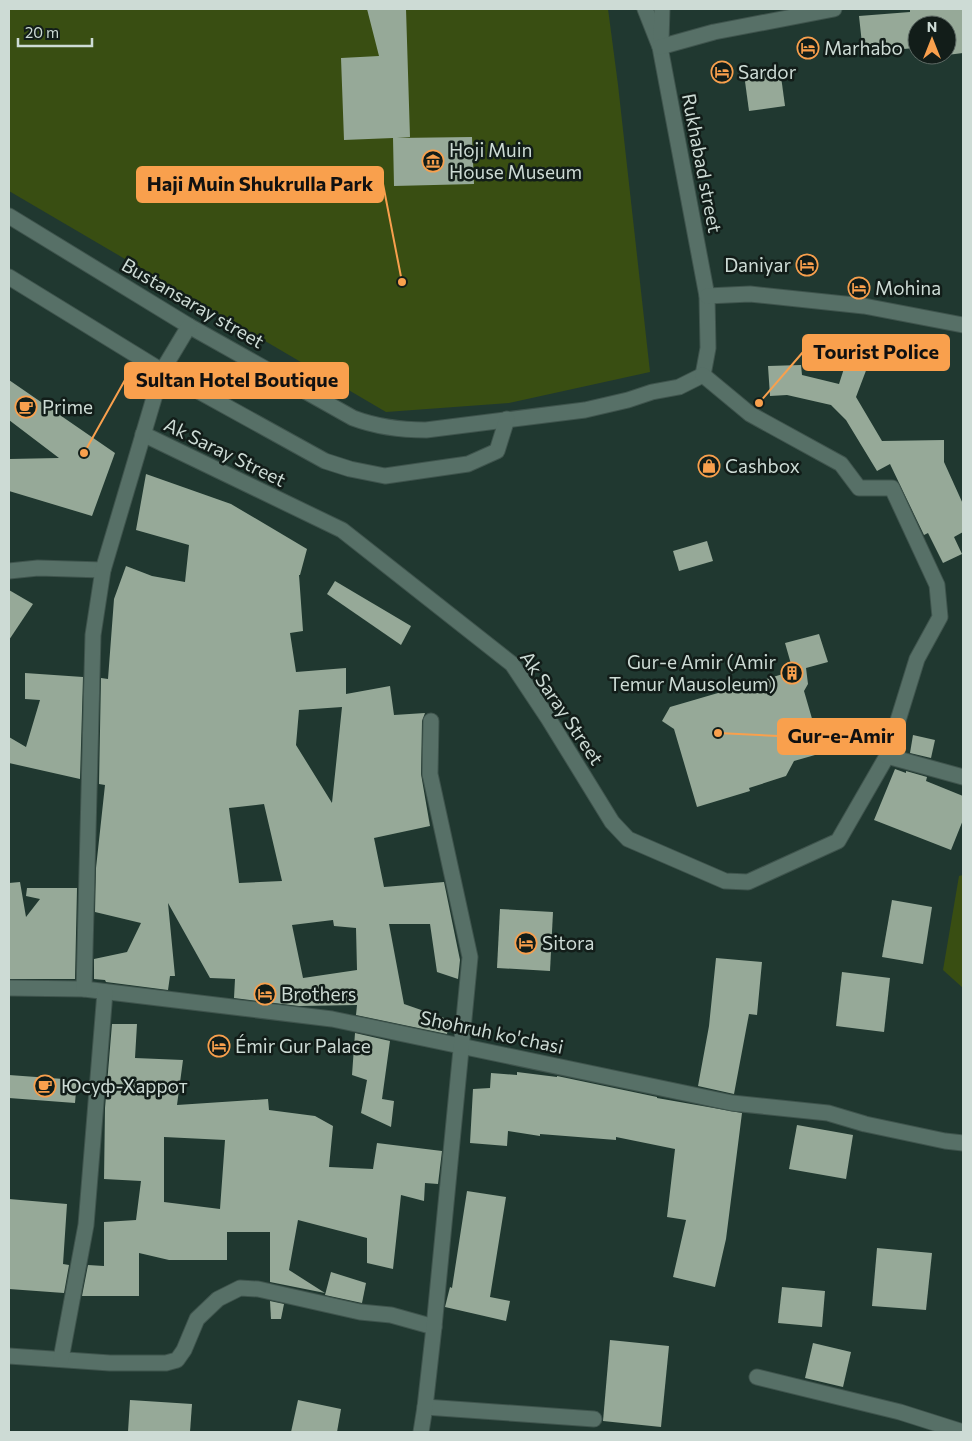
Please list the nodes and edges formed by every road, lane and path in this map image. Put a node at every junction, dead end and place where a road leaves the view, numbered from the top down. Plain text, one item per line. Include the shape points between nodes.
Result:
1 (645, 9) edge
2 (662, 9) edge
3 (834, 9) edge
4 (660, 47) junction
5 (9, 216) edge
6 (9, 277) edge
7 (707, 296) junction
8 (963, 325) edge
9 (189, 326) junction
10 (162, 371) junction
11 (703, 375) junction
12 (507, 420) junction
13 (143, 434) junction
14 (103, 570) junction
15 (9, 571) edge
16 (431, 721) dead end
17 (887, 756) junction
18 (963, 777) edge
19 (9, 988) edge
20 (84, 989) junction
21 (105, 992) junction
22 (461, 1046) junction
23 (963, 1143) edge
24 (434, 1327) junction
25 (9, 1356) edge
26 (61, 1359) junction
27 (757, 1377) dead end
28 (425, 1407) junction
29 (594, 1419) dead end
30 (420, 1432) edge
31 (963, 1432) edge

1 - 4 street, Rukhabad street
2 - 4 street, Rukhabad street
3 - 4 street via 714,32
4 - 7 street, Rukhabad street
5 - 9 street, Bustansaray street
6 - 10 street
7 - 8 street via 750,294 864,306
7 - 11 street, Rukhabad street via 708,348
9 - 10 street
9 - 12 street, Bustansaray street via 368,424 426,430
10 - 12 street via 325,461 385,476 468,464 497,451
10 - 13 street
11 - 12 street, Bustansaray street via 679,387 585,410
11 - 17 street, Ak Saray Street via 750,414 841,464 858,488 892,488 937,585 940,617 917,659
13 - 14 street
13 - 17 street, Ak Saray Street via 342,530 512,664 612,822 628,838 725,881 748,882 838,841
14 - 15 street via 38,568
14 - 20 street via 93,635
16 - 22 street via 430,774 470,957
17 - 18 street
19 - 20 street, Shohruh ko'chasi
20 - 21 street, Shohruh ko'chasi
21 - 22 street, Shohruh ko'chasi via 332,1019
21 - 26 street via 86,1225
22 - 23 street, Shohruh ko'chasi via 732,1103 828,1113 874,1126
22 - 24 street
24 - 26 street via 391,1315 360,1312 258,1289 240,1288 218,1299 197,1319 177,1360 166,1363 110,1363
24 - 28 street
25 - 26 street
27 - 31 street via 900,1412
28 - 29 street
28 - 30 street

